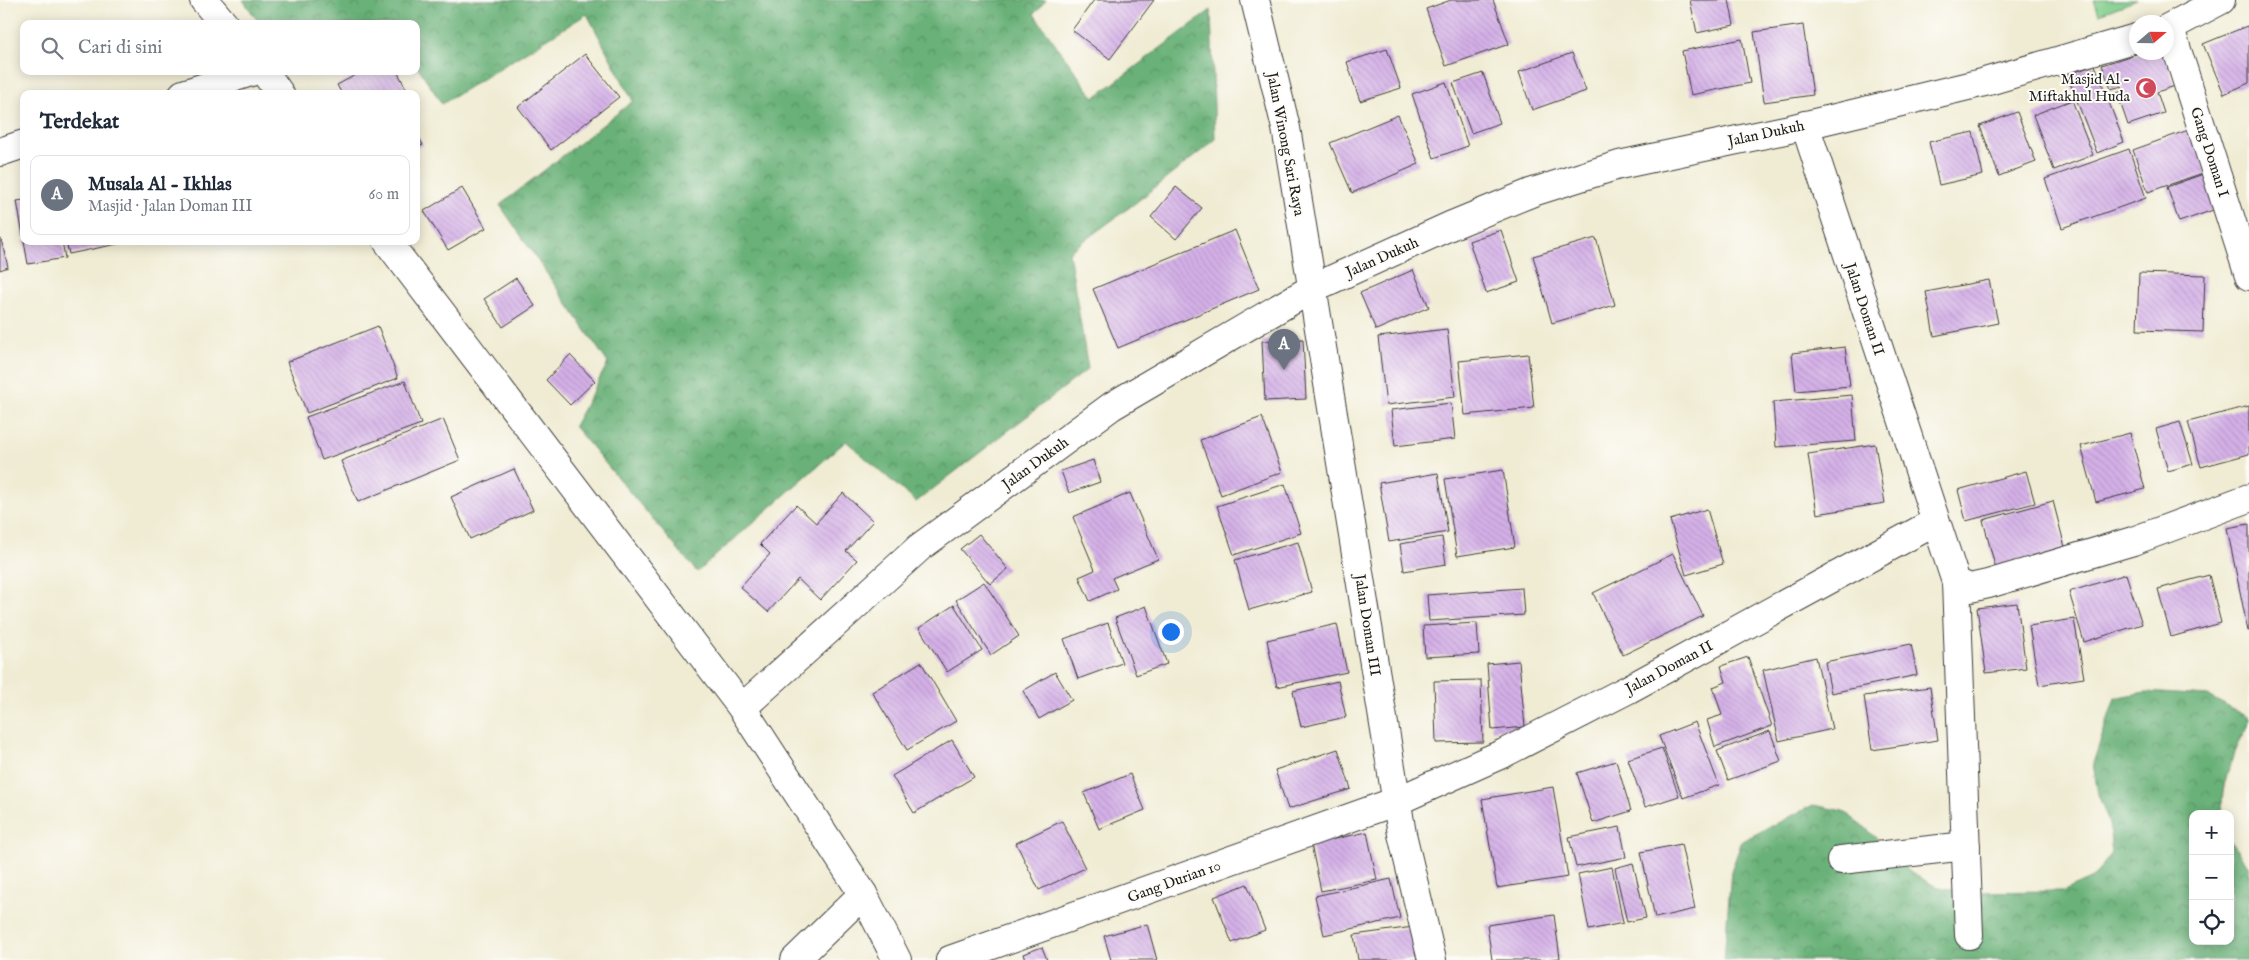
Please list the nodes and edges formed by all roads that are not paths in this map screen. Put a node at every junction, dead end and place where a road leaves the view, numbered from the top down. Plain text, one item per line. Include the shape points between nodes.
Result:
1 (204, 0) edge
2 (1255, 0) edge
3 (2221, 0) edge
4 (221, 20) edge
5 (2174, 25) edge
6 (2129, 40) edge
7 (2174, 46) edge
8 (242, 75) edge
9 (267, 75) edge
10 (195, 90) edge
11 (277, 90) edge
12 (1805, 125) junction
13 (20, 145) edge
14 (0, 152) edge
15 (390, 245) edge
16 (2249, 276) edge
17 (1313, 288) junction
18 (2249, 498) edge
19 (1935, 522) junction
20 (1956, 582) junction
21 (742, 708) junction
22 (1397, 801) junction
23 (1966, 846) junction
24 (1841, 860) dead end
25 (863, 894) junction
26 (1969, 935) dead end
27 (795, 960) edge
28 (897, 960) edge
29 (950, 960) edge
30 (1432, 960) edge

1 - 4 street
2 - 17 street, Jalan Winong Sari Raya via 1286,128
3 - 5 street
6 - 12 street, Jalan Dukuh via 1985,82
7 - 16 street, Gang Doman I
8 - 10 street
9 - 11 street
12 - 17 street, Jalan Dukuh via 1619,164 1533,192
12 - 19 street, Jalan Doman II
13 - 14 street
15 - 21 street
17 - 21 street, Jalan Dukuh via 1104,412 920,547
17 - 22 street, Jalan Doman III
18 - 20 street via 2133,541 1988,584 1970,588
19 - 20 street, Jalan Doman II
19 - 22 street, Jalan Doman II via 1627,690 1504,753
20 - 23 street, Jalan Doman II
21 - 25 street
22 - 29 street, Gang Durian 10
22 - 30 street, Jalan Doman III
23 - 24 street
23 - 26 street, Jalan Doman II
25 - 27 street
25 - 28 street

